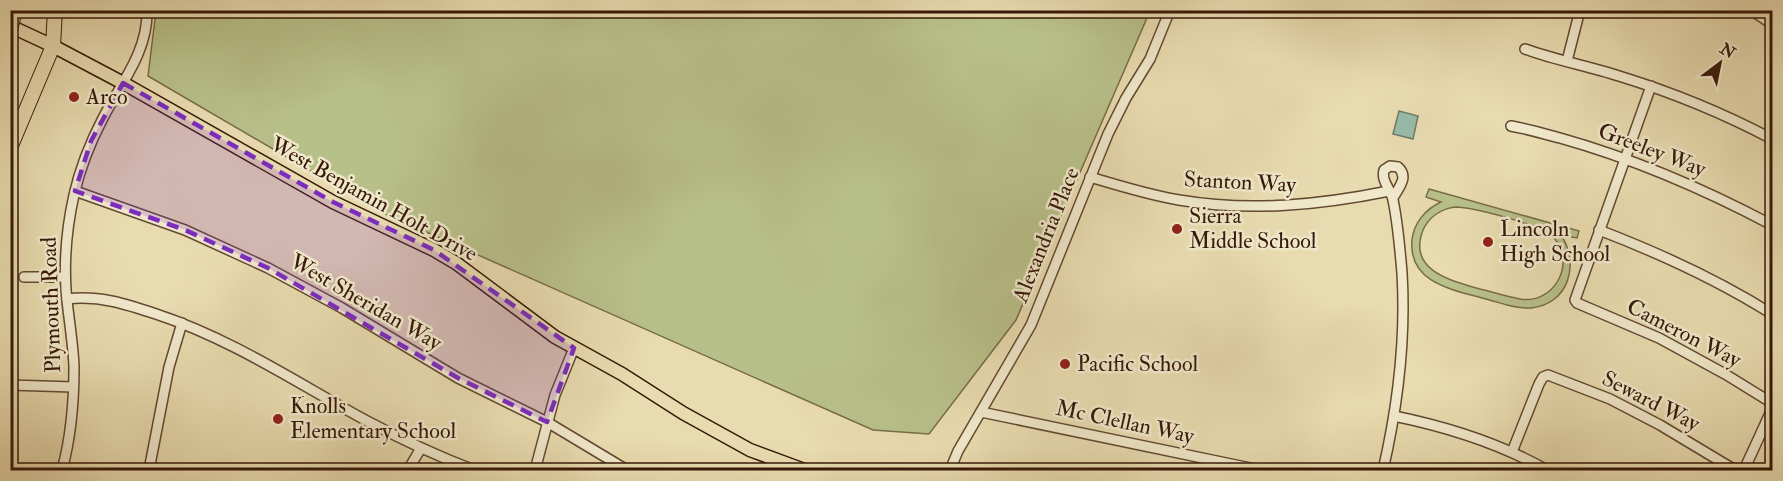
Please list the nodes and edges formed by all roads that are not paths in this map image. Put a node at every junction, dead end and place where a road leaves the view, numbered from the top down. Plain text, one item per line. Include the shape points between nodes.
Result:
1 (15, 10) edge
2 (55, 10) edge
3 (147, 10) edge
4 (1170, 10) edge
5 (1580, 10) edge
6 (1751, 10) edge
7 (1773, 24) edge
8 (10, 28) edge
9 (53, 46) junction
10 (1525, 49) dead end
11 (1567, 61) junction
12 (123, 83) junction
13 (1650, 86) junction
14 (1511, 126) dead end
15 (1773, 139) edge
16 (10, 148) edge
17 (1624, 158) junction
18 (1090, 177) junction
19 (75, 191) junction
20 (1773, 225) edge
21 (1599, 230) junction
22 (24, 277) dead end
23 (66, 277) junction
24 (67, 299) junction
25 (1773, 314) edge
26 (182, 323) junction
27 (574, 348) junction
28 (10, 385) edge
29 (73, 387) junction
30 (1773, 404) edge
31 (1773, 409) edge
32 (981, 412) junction
33 (1394, 416) junction
34 (547, 422) junction
35 (421, 448) junction
36 (1512, 452) junction
37 (62, 471) edge
38 (149, 471) edge
39 (408, 471) edge
40 (474, 471) edge
41 (535, 471) edge
42 (627, 471) edge
43 (804, 471) edge
44 (950, 471) edge
45 (1260, 471) edge
46 (1383, 471) edge
47 (1547, 471) edge
48 (1735, 471) edge
49 (1744, 471) edge

1 - 8 highway, bridge
2 - 9 highway
3 - 12 street, Plymouth Road via 143,43
4 - 18 street, Alexandria Place via 1150,59 1115,118
5 - 11 street
6 - 7 street
8 - 9 main road, West Benjamin Holt Drive
9 - 12 main road, West Benjamin Holt Drive
9 - 16 highway
10 - 11 street
11 - 13 street
12 - 19 street, Plymouth Road via 92,141
12 - 27 main road, West Benjamin Holt Drive via 333,202 434,250
13 - 15 street
13 - 17 street
14 - 17 street, Greeley Way
17 - 20 street, Greeley Way
17 - 21 street
18 - 32 street, Alexandria Place via 1030,325
18 - 33 street, Stanton Way via 1166,198 1226,205 1304,205 1391,194 1398,230 1404,320
19 - 23 street, Plymouth Road via 66,244
19 - 34 street, West Sheridan Way via 185,230 268,268 426,360
21 - 25 street via 1666,257
21 - 30 street, Cameron Way via 1576,302 1686,352
22 - 23 street
23 - 24 street, Plymouth Road
24 - 26 street via 108,299
24 - 29 street, Plymouth Road
26 - 35 street via 253,356
26 - 38 street via 169,367
27 - 34 street
27 - 43 main road, West Benjamin Holt Drive via 714,431
28 - 29 street
29 - 37 street, Plymouth Road
31 - 49 street
32 - 44 street, Alexandria Place
32 - 45 street, Mc Clellan Way
33 - 36 street via 1464,433
33 - 46 street
34 - 41 street
34 - 42 street, West Sheridan Way
35 - 39 street
35 - 40 street
36 - 47 street
36 - 48 street, Seward Way via 1539,384 1545,376 1552,376 1610,399

